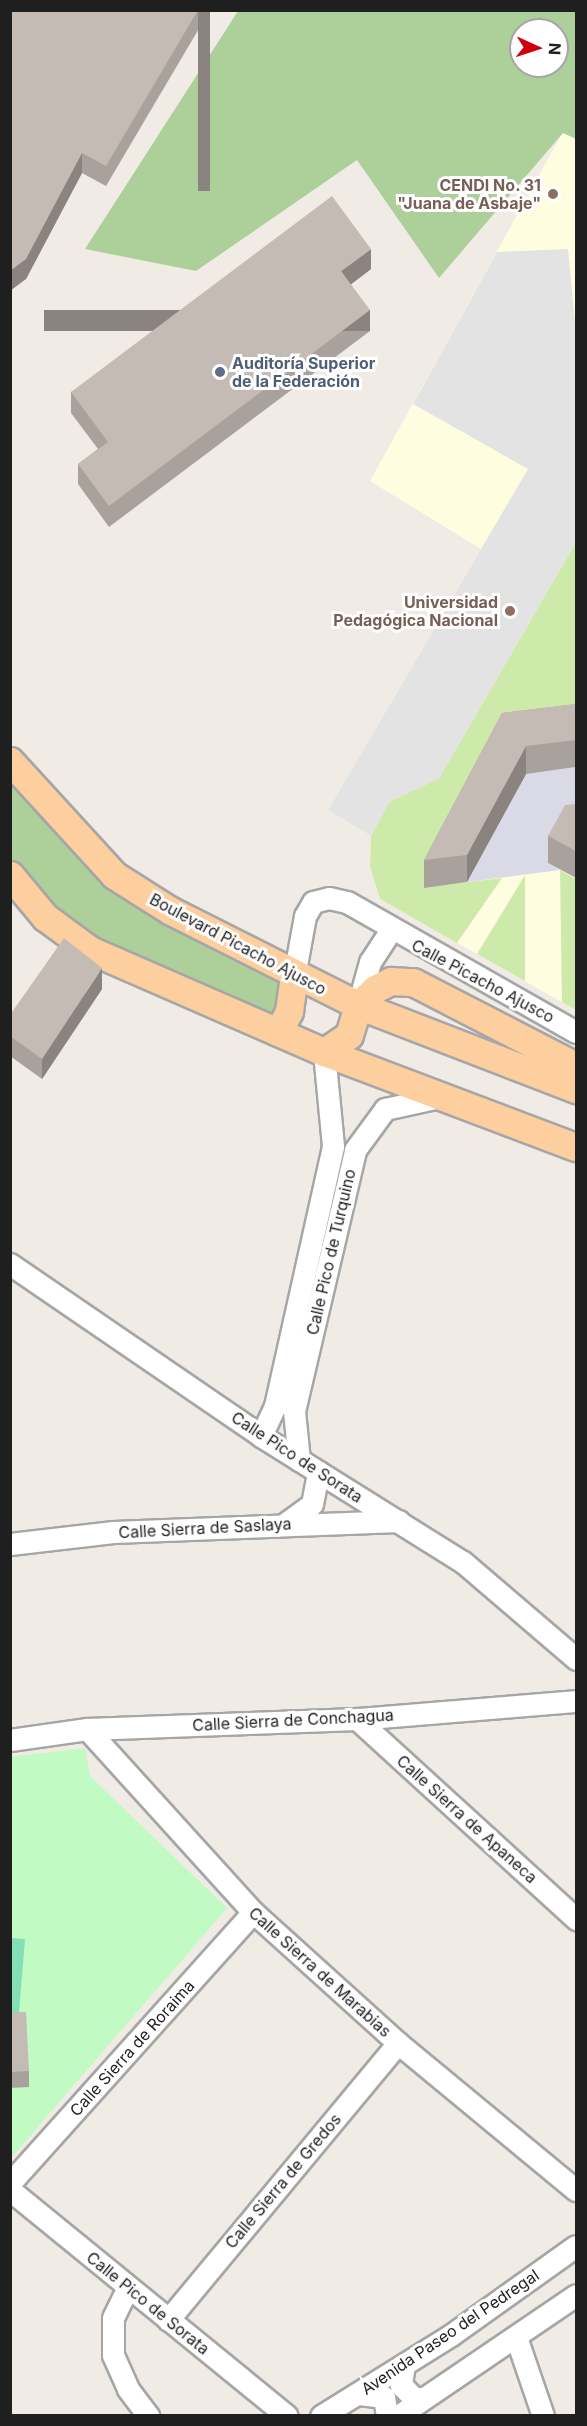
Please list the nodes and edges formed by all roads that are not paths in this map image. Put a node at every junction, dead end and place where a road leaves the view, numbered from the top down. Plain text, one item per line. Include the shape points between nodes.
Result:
1 (10, 761) edge
2 (10, 875) edge
3 (390, 931) junction
4 (294, 976) junction
5 (358, 1005) junction
6 (278, 1032) junction
7 (576, 1032) edge
8 (324, 1052) junction
9 (576, 1066) edge
10 (576, 1089) edge
11 (440, 1097) junction
12 (576, 1147) edge
13 (10, 1264) edge
14 (261, 1436) junction
15 (299, 1460) junction
16 (318, 1472) junction
17 (399, 1521) junction
18 (286, 1523) junction
19 (10, 1544) edge
20 (576, 1659) edge
21 (576, 1701) edge
22 (357, 1719) junction
23 (87, 1729) junction
24 (10, 1740) edge
25 (254, 1912) junction
26 (576, 1919) edge
27 (398, 2043) junction
28 (10, 2183) edge
29 (10, 2190) edge
30 (576, 2190) edge
31 (576, 2246) edge
32 (128, 2287) junction
33 (576, 2295) edge
34 (168, 2320) junction
35 (516, 2337) junction
36 (404, 2365) junction
37 (359, 2394) junction
38 (424, 2398) junction
39 (148, 2415) edge
40 (287, 2415) edge
41 (321, 2415) edge
42 (387, 2415) edge
43 (398, 2415) edge
44 (543, 2415) edge

1 - 4 main road, Boulevard Picacho Ajusco via 114,875
2 - 6 main road via 45,917 90,950
3 - 4 street, Calle Picacho Ajusco via 347,902 313,902 304,916
3 - 5 street via 370,962
3 - 7 street, Calle Picacho Ajusco
4 - 5 main road, Boulevard Picacho Ajusco
4 - 6 main road via 290,1011
5 - 8 main road via 349,1035
5 - 9 main road via 391,981 413,981
5 - 10 main road, Boulevard Picacho Ajusco
6 - 8 main road
8 - 11 main road
8 - 14 street, Calle Pico de Turquino via 332,1099 332,1156 275,1406
11 - 12 main road
11 - 15 street, Calle Pico de Turquino via 385,1109 355,1150 294,1411
13 - 14 street, Calle Pico de Sorata
14 - 15 street, Calle Pico de Sorata
15 - 16 street, Calle Pico de Sorata
16 - 17 street, Calle Pico de Sorata
16 - 18 street via 312,1504
17 - 18 street, Calle Sierra de Saslaya
17 - 20 street, Calle Pico de Sorata via 463,1562
18 - 19 street, Calle Sierra de Saslaya
21 - 22 street, Calle Sierra de Conchagua
22 - 23 street, Calle Sierra de Conchagua
22 - 26 street, Calle Sierra de Apaneca
23 - 24 street, Calle Sierra de Conchagua
23 - 25 street, Calle Sierra de Marabias
25 - 27 street, Calle Sierra de Marabias
25 - 28 street, Calle Sierra de Roraima
27 - 30 street, Calle Sierra de Marabias
27 - 34 street, Calle Sierra de Gredos
29 - 32 street, Calle Pico de Sorata
31 - 36 street, Avenida Paseo del Pedregal
32 - 34 street, Calle Pico de Sorata
32 - 39 street via 113,2318 113,2355 128,2389
33 - 35 street
34 - 40 street, Calle Pico de Sorata
35 - 38 street
35 - 44 street
36 - 37 street, Avenida Paseo del Pedregal
36 - 38 street via 401,2385 414,2398
37 - 41 street, Avenida Paseo del Pedregal
37 - 42 street via 384,2397
38 - 43 street

